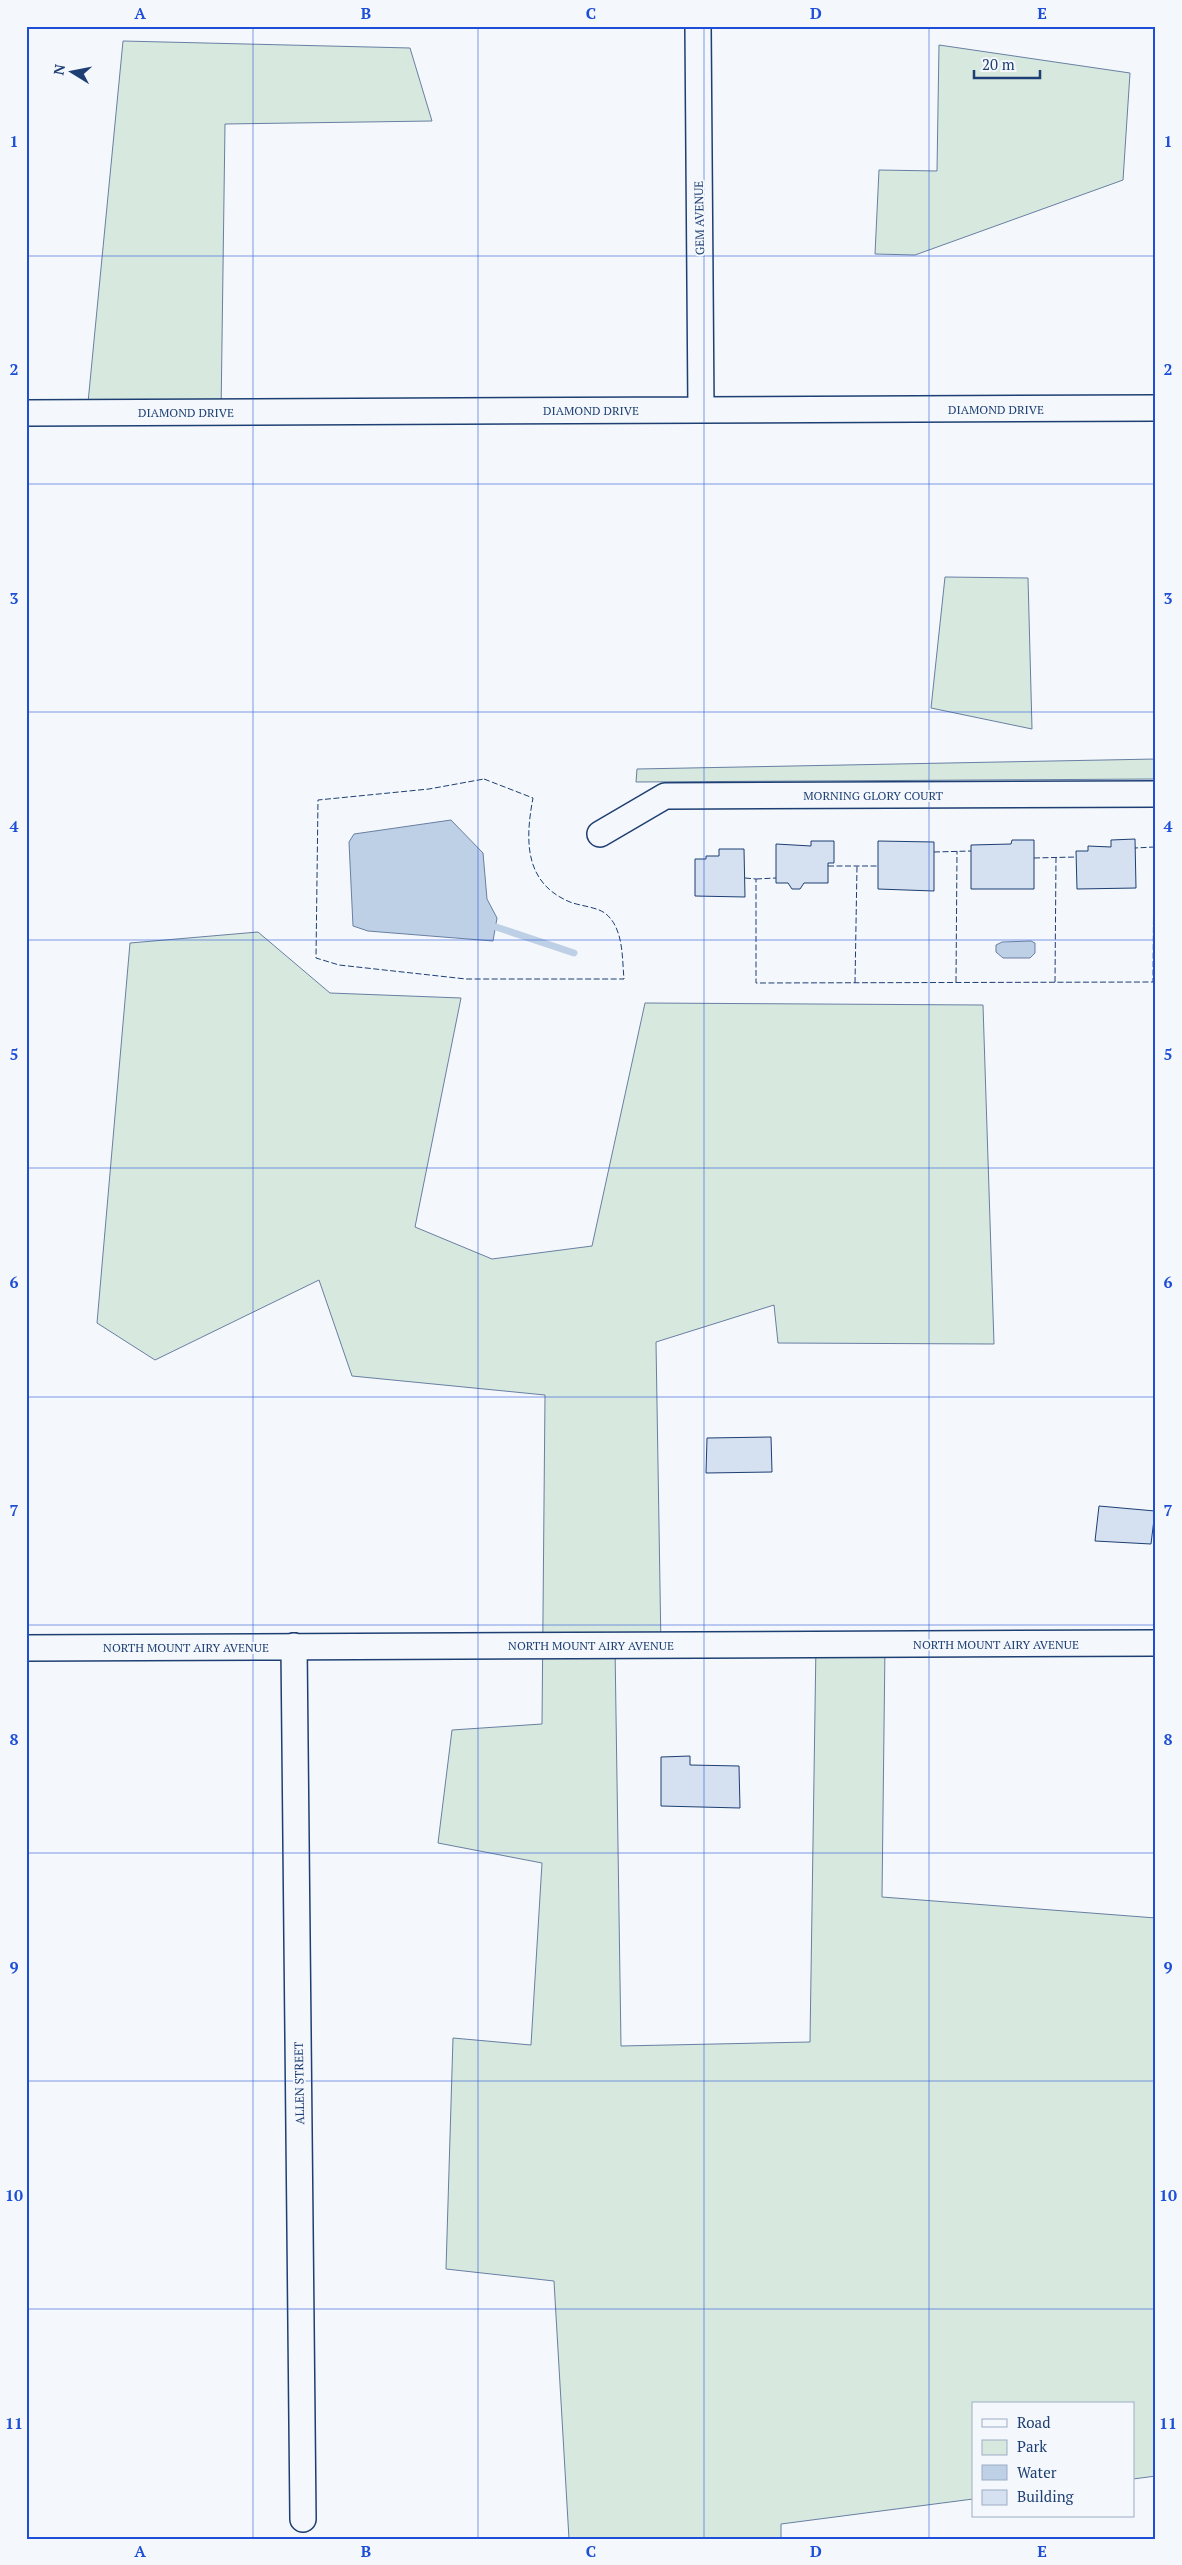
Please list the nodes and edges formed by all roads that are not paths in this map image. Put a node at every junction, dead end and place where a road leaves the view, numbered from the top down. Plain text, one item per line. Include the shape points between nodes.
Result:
1 (698, 26) edge
2 (1156, 408) edge
3 (701, 410) junction
4 (26, 413) edge
5 (1156, 794) edge
6 (600, 834) dead end
7 (1156, 1643) edge
8 (294, 1646) junction
9 (26, 1648) edge
10 (303, 2519) dead end

1 - 3 street, GEM AVENUE
2 - 3 street, DIAMOND DRIVE
3 - 4 street, DIAMOND DRIVE
5 - 6 street, MORNING GLORY COURT via 665,796
7 - 8 street, NORTH MOUNT AIRY AVENUE
8 - 9 street, NORTH MOUNT AIRY AVENUE
8 - 10 street, ALLEN STREET

